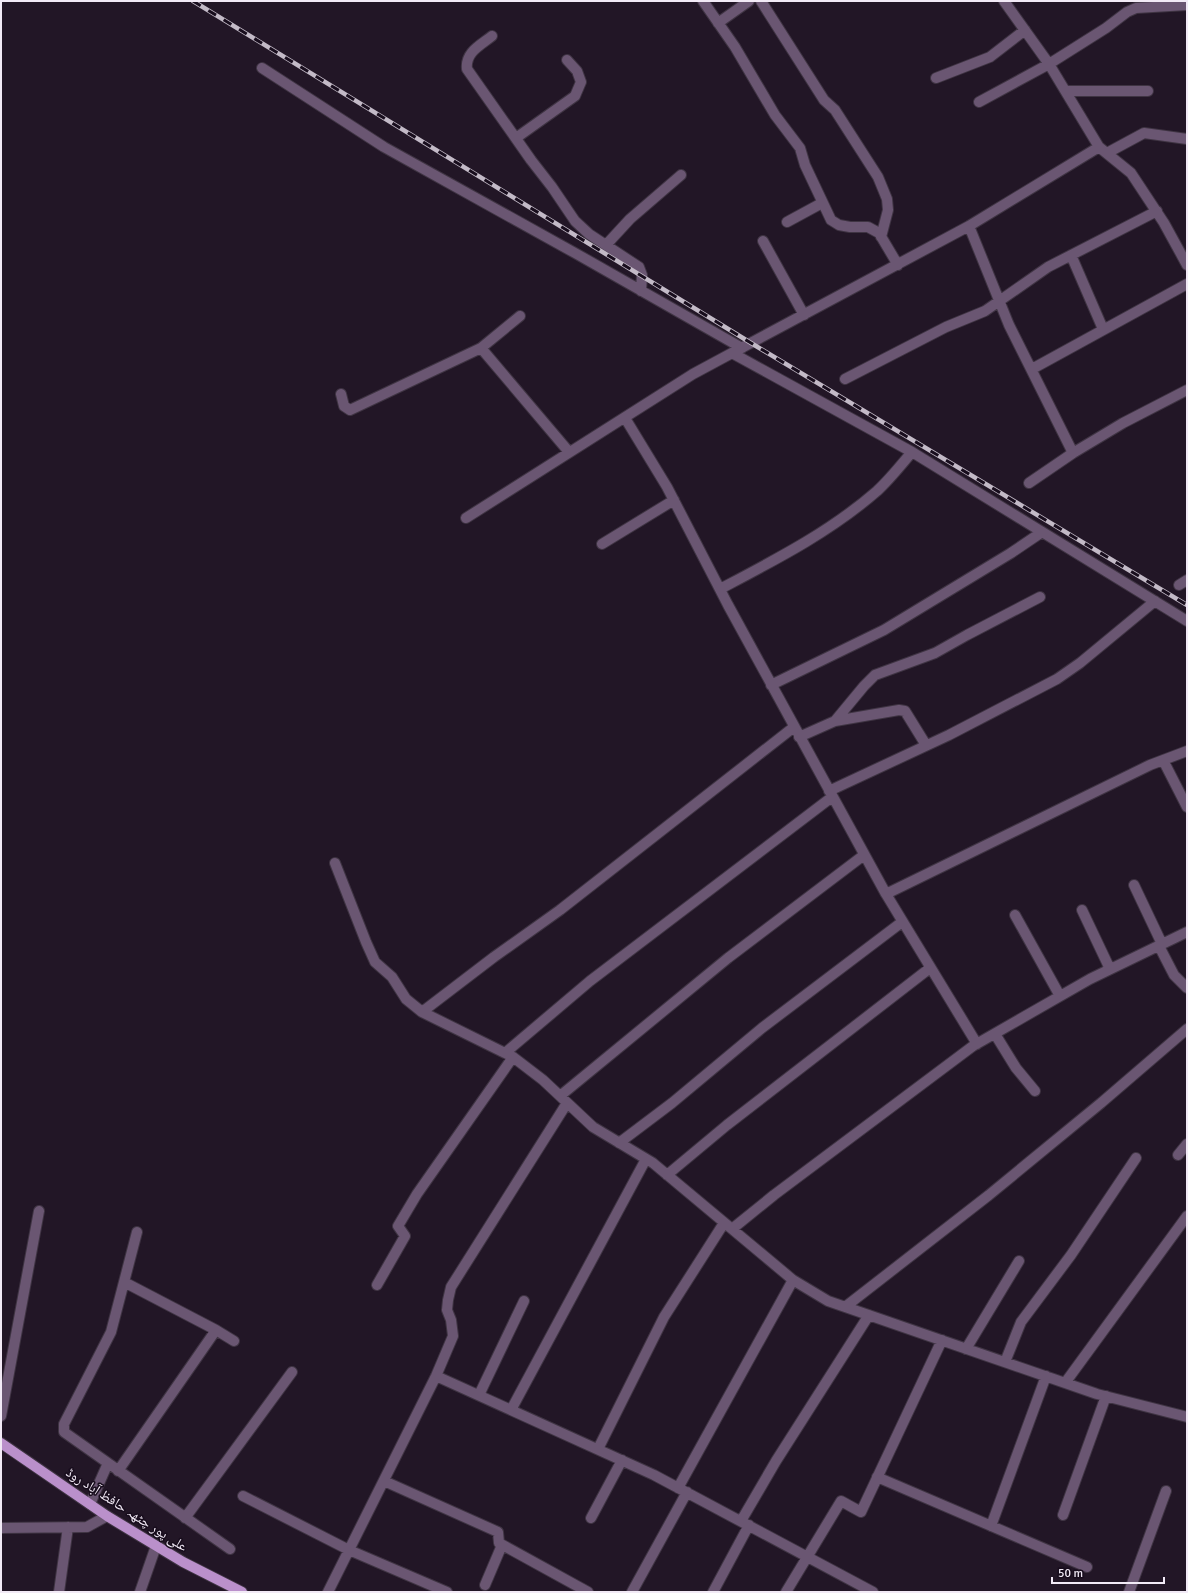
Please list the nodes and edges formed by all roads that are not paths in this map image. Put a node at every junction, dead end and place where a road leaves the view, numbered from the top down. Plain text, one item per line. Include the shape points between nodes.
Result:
1 (703, 1) edge
2 (749, 1) edge
3 (761, 1) edge
4 (1004, 1) edge
5 (1187, 5) edge
6 (718, 22) junction
7 (1025, 30) junction
8 (492, 36) dead end
9 (567, 60) dead end
10 (1049, 64) junction
11 (262, 68) dead end
12 (936, 78) dead end
13 (1066, 91) junction
14 (1148, 91) dead end
15 (979, 102) dead end
16 (516, 138) junction
17 (1187, 139) edge
18 (1103, 150) junction
19 (681, 175) dead end
20 (822, 203) junction
21 (1157, 212) junction
22 (787, 222) dead end
23 (969, 226) junction
24 (881, 237) junction
25 (763, 241) dead end
26 (606, 245) junction
27 (1071, 255) junction
28 (1187, 264) edge
29 (898, 265) junction
30 (1187, 284) edge
31 (641, 291) junction
32 (1000, 300) junction
33 (804, 315) junction
34 (520, 316) dead end
35 (1104, 329) junction
36 (481, 348) junction
37 (742, 348) junction
38 (732, 353) junction
39 (1032, 369) junction
40 (845, 379) dead end
41 (1187, 390) edge
42 (341, 394) dead end
43 (625, 418) junction
44 (569, 452) junction
45 (912, 452) junction
46 (1073, 453) junction
47 (1029, 483) dead end
48 (674, 500) junction
49 (466, 518) dead end
50 (1042, 532) junction
51 (602, 544) dead end
52 (720, 589) junction
53 (1040, 597) dead end
54 (1155, 601) junction
55 (1187, 621) edge
56 (771, 685) junction
57 (835, 721) junction
58 (794, 727) junction
59 (799, 737) junction
60 (926, 745) junction
61 (1187, 751) edge
62 (1163, 760) junction
63 (830, 794) junction
64 (1187, 807) edge
65 (864, 855) junction
66 (335, 863) dead end
67 (1134, 885) dead end
68 (886, 894) junction
69 (1082, 910) dead end
70 (1015, 915) dead end
71 (902, 922) junction
72 (1187, 932) edge
73 (1160, 945) junction
74 (930, 968) junction
75 (1110, 970) junction
76 (1187, 988) edge
77 (1060, 996) junction
78 (422, 1012) junction
79 (1187, 1029) edge
80 (996, 1034) junction
81 (977, 1044) junction
82 (509, 1055) junction
83 (1035, 1091) dead end
84 (564, 1100) junction
85 (619, 1143) junction
86 (1187, 1144) edge
87 (1178, 1155) dead end
88 (1136, 1158) dead end
89 (646, 1159) junction
90 (667, 1175) junction
91 (40, 1211) dead end
92 (1187, 1216) edge
93 (728, 1226) junction
94 (137, 1232) dead end
95 (1019, 1261) dead end
96 (793, 1280) junction
97 (124, 1282) junction
98 (377, 1285) dead end
99 (524, 1301) dead end
100 (845, 1307) junction
101 (869, 1315) junction
102 (216, 1330) junction
103 (942, 1340) junction
104 (234, 1341) dead end
105 (966, 1349) junction
106 (1005, 1362) junction
107 (292, 1372) dead end
108 (436, 1376) junction
109 (1046, 1376) junction
110 (1065, 1383) junction
111 (479, 1395) junction
112 (1106, 1396) junction
113 (511, 1410) junction
114 (1, 1416) edge
115 (1187, 1417) edge
116 (1, 1443) edge
117 (598, 1449) junction
118 (622, 1460) junction
119 (108, 1463) junction
120 (118, 1470) junction
121 (877, 1477) junction
122 (384, 1481) junction
123 (682, 1490) junction
124 (1166, 1491) dead end
125 (243, 1496) dead end
126 (90, 1504) junction
127 (1063, 1515) dead end
128 (107, 1516) junction
129 (185, 1518) junction
130 (591, 1518) dead end
131 (745, 1523) junction
132 (991, 1526) junction
133 (68, 1527) junction
134 (1, 1528) edge
135 (502, 1545) junction
136 (156, 1546) junction
137 (230, 1549) dead end
138 (349, 1550) junction
139 (807, 1557) junction
140 (1087, 1567) dead end
141 (485, 1585) dead end
142 (227, 1589) edge
143 (869, 1591) edge
144 (59, 1592) edge
145 (140, 1592) edge
146 (242, 1592) edge
147 (328, 1592) edge
148 (447, 1592) edge
149 (588, 1592) edge
150 (632, 1592) edge
151 (713, 1592) edge
152 (786, 1592) edge
153 (1129, 1592) edge

1 - 6 street
2 - 6 street
3 - 24 street via 824,100 835,110 878,177 887,199 888,210
4 - 7 street
5 - 10 street via 1136,8
6 - 20 street via 736,47 775,115 800,148
7 - 10 street
7 - 12 street via 990,57
8 - 16 street via 472,52 467,59 467,69
9 - 16 street via 577,71 581,82 575,96
10 - 13 street
10 - 15 street
11 - 31 street via 384,147
13 - 14 street
13 - 18 street
16 - 26 street via 575,221
17 - 18 street via 1144,133
18 - 21 street via 1131,173
18 - 23 street
19 - 26 street
20 - 22 street
20 - 24 street via 831,220 838,225 868,227
21 - 27 street
21 - 28 street
23 - 29 street
23 - 32 street
24 - 29 street
25 - 33 street
26 - 31 street via 639,267 642,276
27 - 32 street via 1048,267
27 - 35 street
29 - 33 street
30 - 35 street
31 - 37 street
32 - 39 street via 1009,325
32 - 40 street via 985,311 946,327
33 - 37 street
34 - 36 street
35 - 39 street
36 - 42 street via 350,410 344,406
36 - 44 street
37 - 38 street
38 - 43 street via 693,374
38 - 45 street
39 - 46 street
41 - 46 street via 1123,423
43 - 44 street
43 - 48 street
44 - 49 street
45 - 50 street
45 - 52 street via 878,490 833,525 794,550
46 - 47 street
48 - 51 street
48 - 52 street
50 - 54 street
50 - 56 street via 884,630
52 - 56 street
53 - 57 street via 935,653 875,675
54 - 55 street
54 - 60 street via 1057,679
56 - 58 street
57 - 59 street
57 - 60 street via 905,711
58 - 59 street
58 - 78 street via 560,910
59 - 63 street
60 - 63 street
61 - 62 street
62 - 64 street
62 - 68 street
63 - 65 street
63 - 82 street via 590,981
65 - 68 street
65 - 84 street via 728,958
66 - 78 street via 375,962 392,977 406,999
67 - 73 street
68 - 71 street
69 - 75 street
70 - 77 street
71 - 74 street
71 - 85 street via 762,1028 672,1103
72 - 73 street
73 - 75 street
73 - 76 street via 1174,975
74 - 81 street
74 - 90 street via 727,1124
75 - 77 street
77 - 80 street
78 - 82 street
79 - 100 street via 989,1195
80 - 81 street
80 - 83 street via 1016,1068
81 - 93 street via 774,1195
82 - 84 street
82 - 98 street via 398,1226 405,1236
84 - 85 street via 593,1127
84 - 108 street via 451,1287 447,1310 453,1336
85 - 89 street
86 - 87 street
88 - 106 street via 1071,1255 1021,1322
89 - 90 street
89 - 113 street
90 - 93 street
91 - 114 street
92 - 110 street
93 - 96 street
93 - 117 street via 664,1317
94 - 97 street
95 - 105 street
96 - 100 street via 828,1301
96 - 123 street
97 - 102 street
97 - 119 street via 111,1332 64,1424 64,1432
99 - 111 street
100 - 101 street
101 - 103 street
101 - 131 street via 776,1461
102 - 104 street
102 - 120 street
103 - 105 street
103 - 121 street
105 - 106 street
106 - 109 street
107 - 129 street
108 - 111 street
108 - 122 street
109 - 110 street
109 - 132 street
110 - 112 street
111 - 113 street
112 - 115 street
112 - 127 street
113 - 117 street
116 - 126 main road, علی پور چٹھہ حافظ آباد روڈ
117 - 118 street
118 - 123 street
118 - 130 street
119 - 120 street
119 - 126 street
120 - 129 street
121 - 132 street
121 - 139 street via 861,1512 842,1501
122 - 135 street via 498,1532 499,1543
122 - 138 street
123 - 131 street
123 - 150 street
124 - 153 street
125 - 138 street
126 - 128 main road, علی پور چٹھہ حافظ آباد روڈ
128 - 133 street via 87,1527
128 - 136 main road, علی پور چٹھہ حافظ آباد روڈ
129 - 137 street
131 - 139 street
131 - 151 street
132 - 140 street
133 - 134 street
133 - 144 street
135 - 141 street
135 - 149 street
136 - 142 main road, علی پور چٹھہ حافظ آباد روڈ
136 - 145 street
138 - 147 street
138 - 148 street
139 - 143 street
139 - 152 street
142 - 146 main road, علی پور چٹھہ حافظ آباد روڈ

